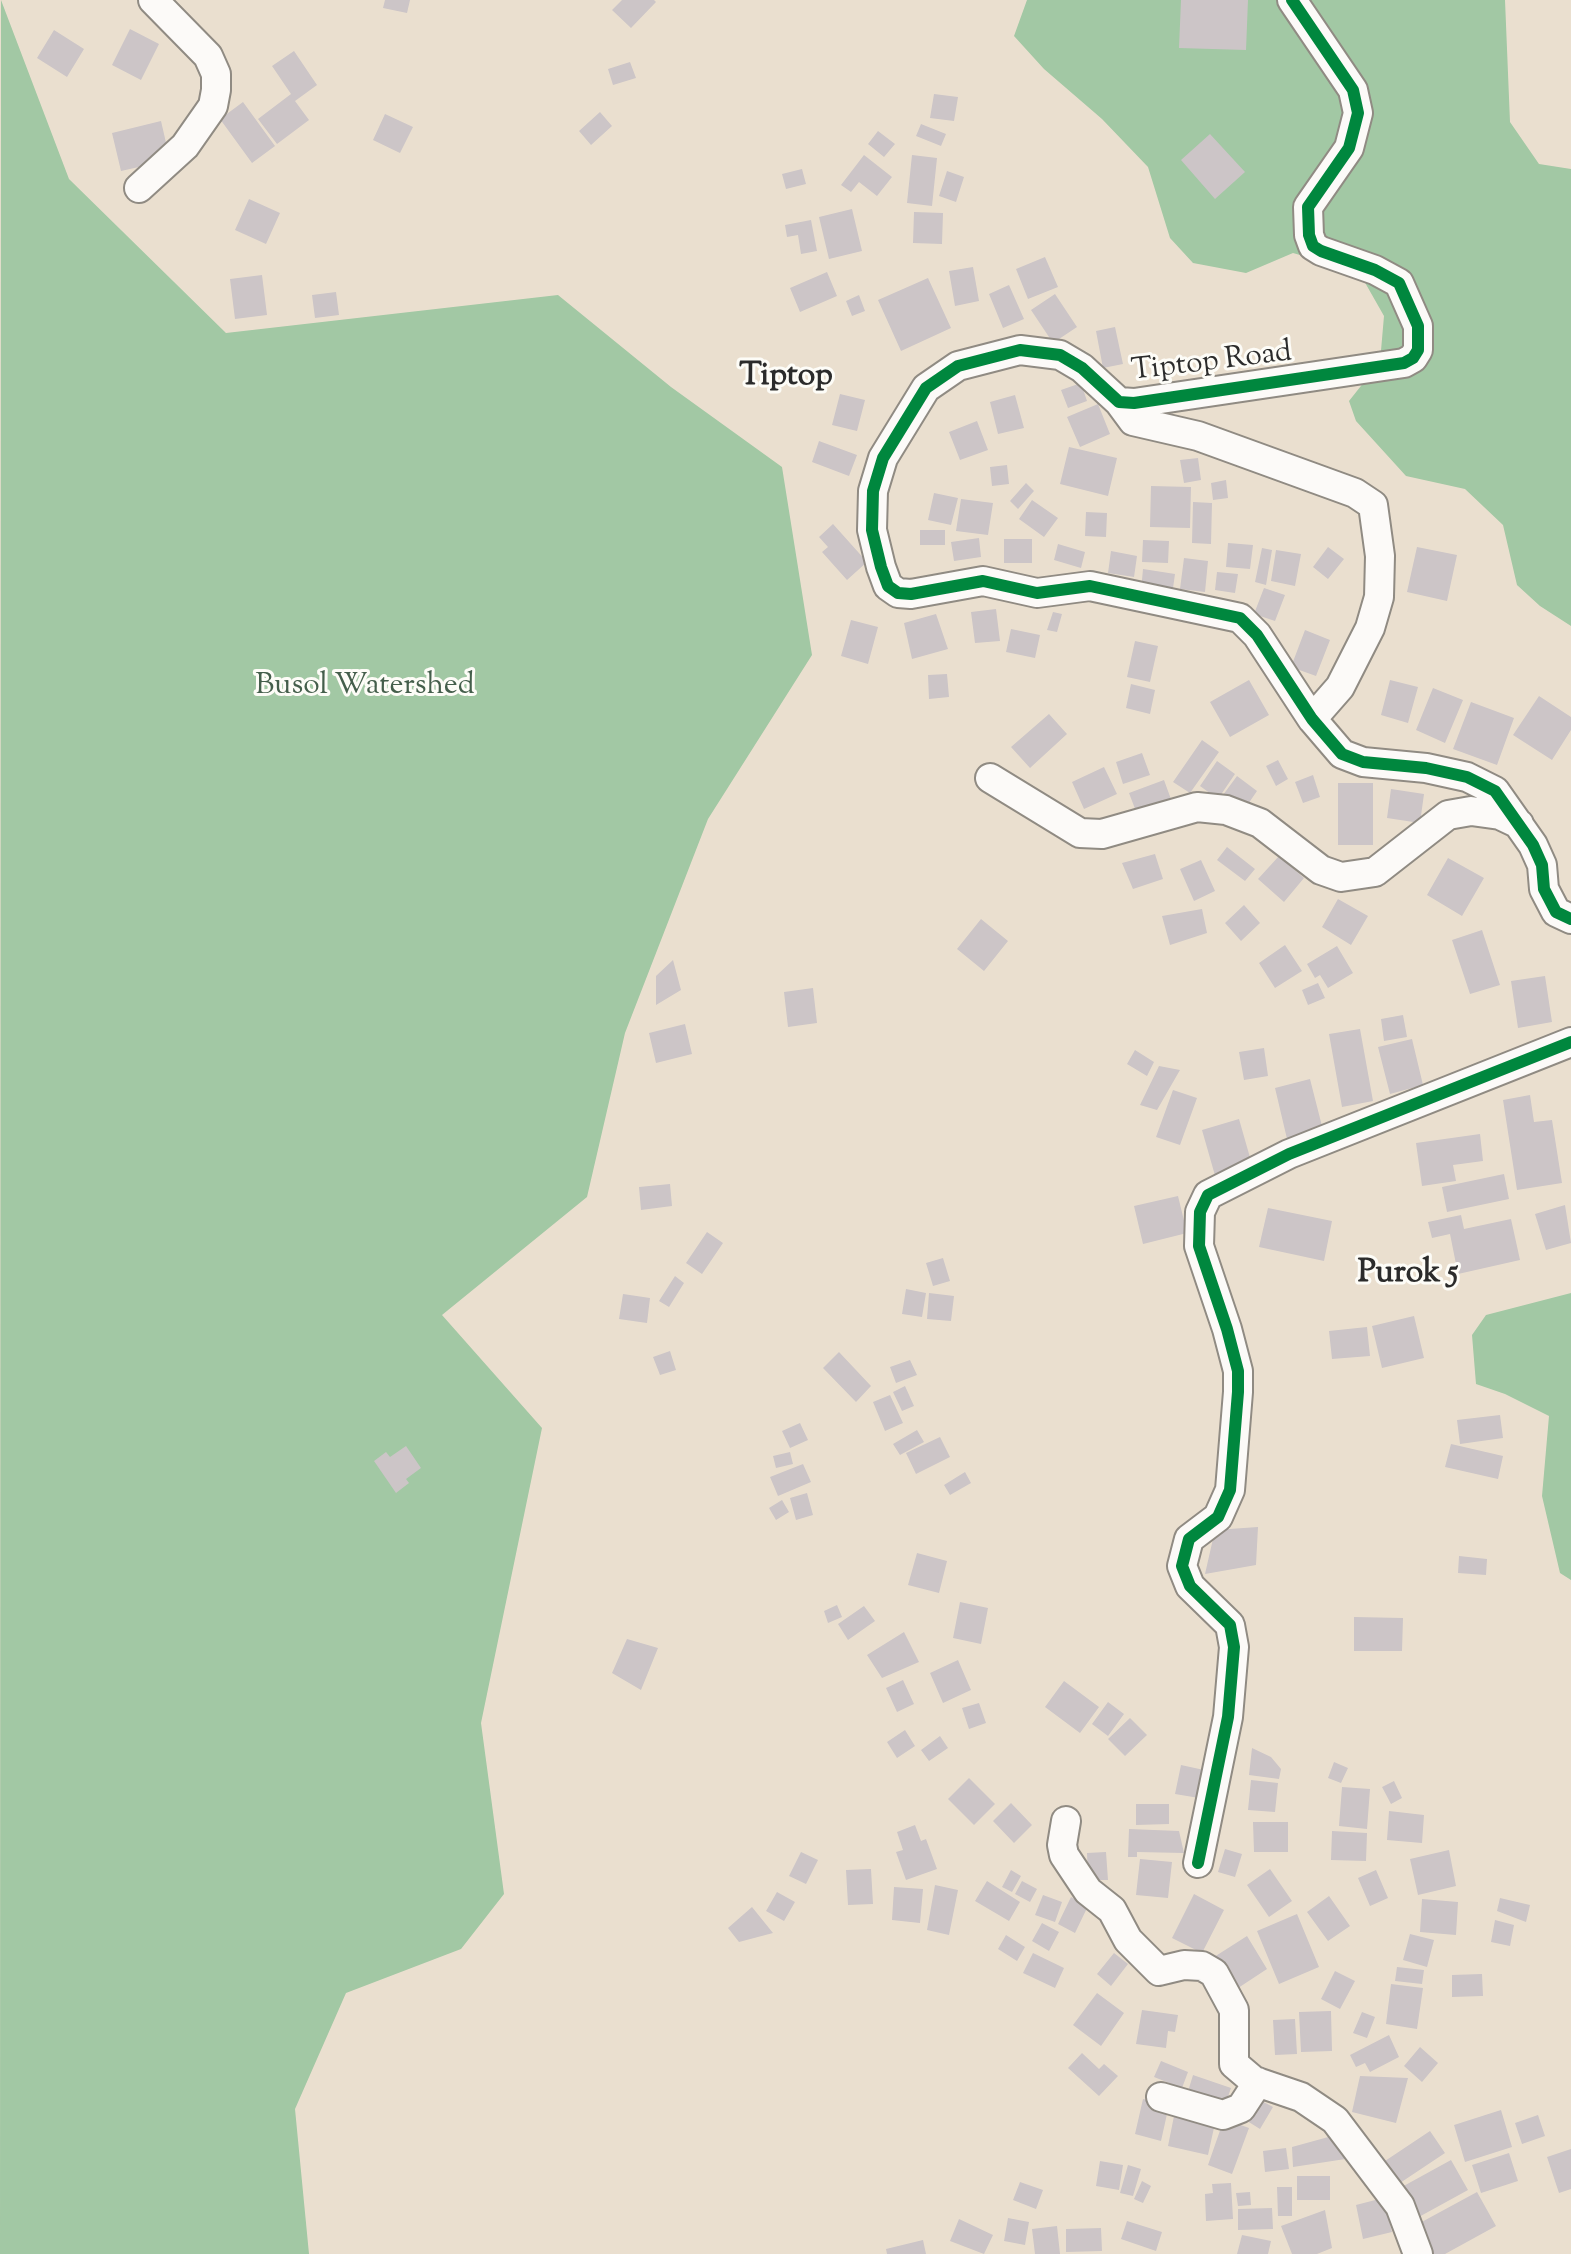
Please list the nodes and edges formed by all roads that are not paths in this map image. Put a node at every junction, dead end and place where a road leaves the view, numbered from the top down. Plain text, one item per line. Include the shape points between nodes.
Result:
1 (153, 0) edge
2 (1292, 0) edge
3 (139, 188) dead end
4 (1119, 402) junction
5 (1312, 719) junction
6 (990, 778) dead end
7 (1519, 824) junction
8 (1571, 919) edge
9 (1571, 1042) edge
10 (1066, 1821) dead end
11 (1198, 1863) dead end
12 (1258, 2082) junction
13 (1161, 2097) dead end
14 (1418, 2254) edge

1 - 3 street via 208,56 216,90 213,106 185,146
2 - 4 street, Tiptop Road via 1353,90 1358,113 1349,148 1308,207 1309,235 1321,251 1399,283 1418,326 1418,350 1404,363 1155,402
4 - 5 street via 1133,421 1198,436 1355,493 1373,505 1379,597 1370,628 1340,687
4 - 5 street, Tiptop Road via 1082,368 1060,355 1039,351 999,354 937,377 898,431 873,491 872,530 888,586 911,594 983,581 1037,593 1090,586 1240,618
5 - 7 street, Tiptop Road via 1342,754 1363,762 1426,768 1495,791
6 - 7 street via 1080,833 1102,834 1197,807 1226,810 1260,823 1321,870 1341,877 1375,872 1448,815 1471,811
7 - 8 street, Tiptop Road via 1542,865 1544,889 1556,912
9 - 11 street via 1289,1154 1208,1195 1200,1212 1199,1246 1227,1329 1238,1392 1230,1490 1218,1517 1189,1539 1182,1566 1190,1586 1230,1625 1234,1647 1225,1733
10 - 12 street via 1064,1855 1088,1891 1118,1917 1128,1940 1159,1971 1184,1965 1214,1973 1234,2010 1234,2064
12 - 13 street via 1241,2108 1223,2115
12 - 14 street via 1316,2104 1335,2120 1400,2206

